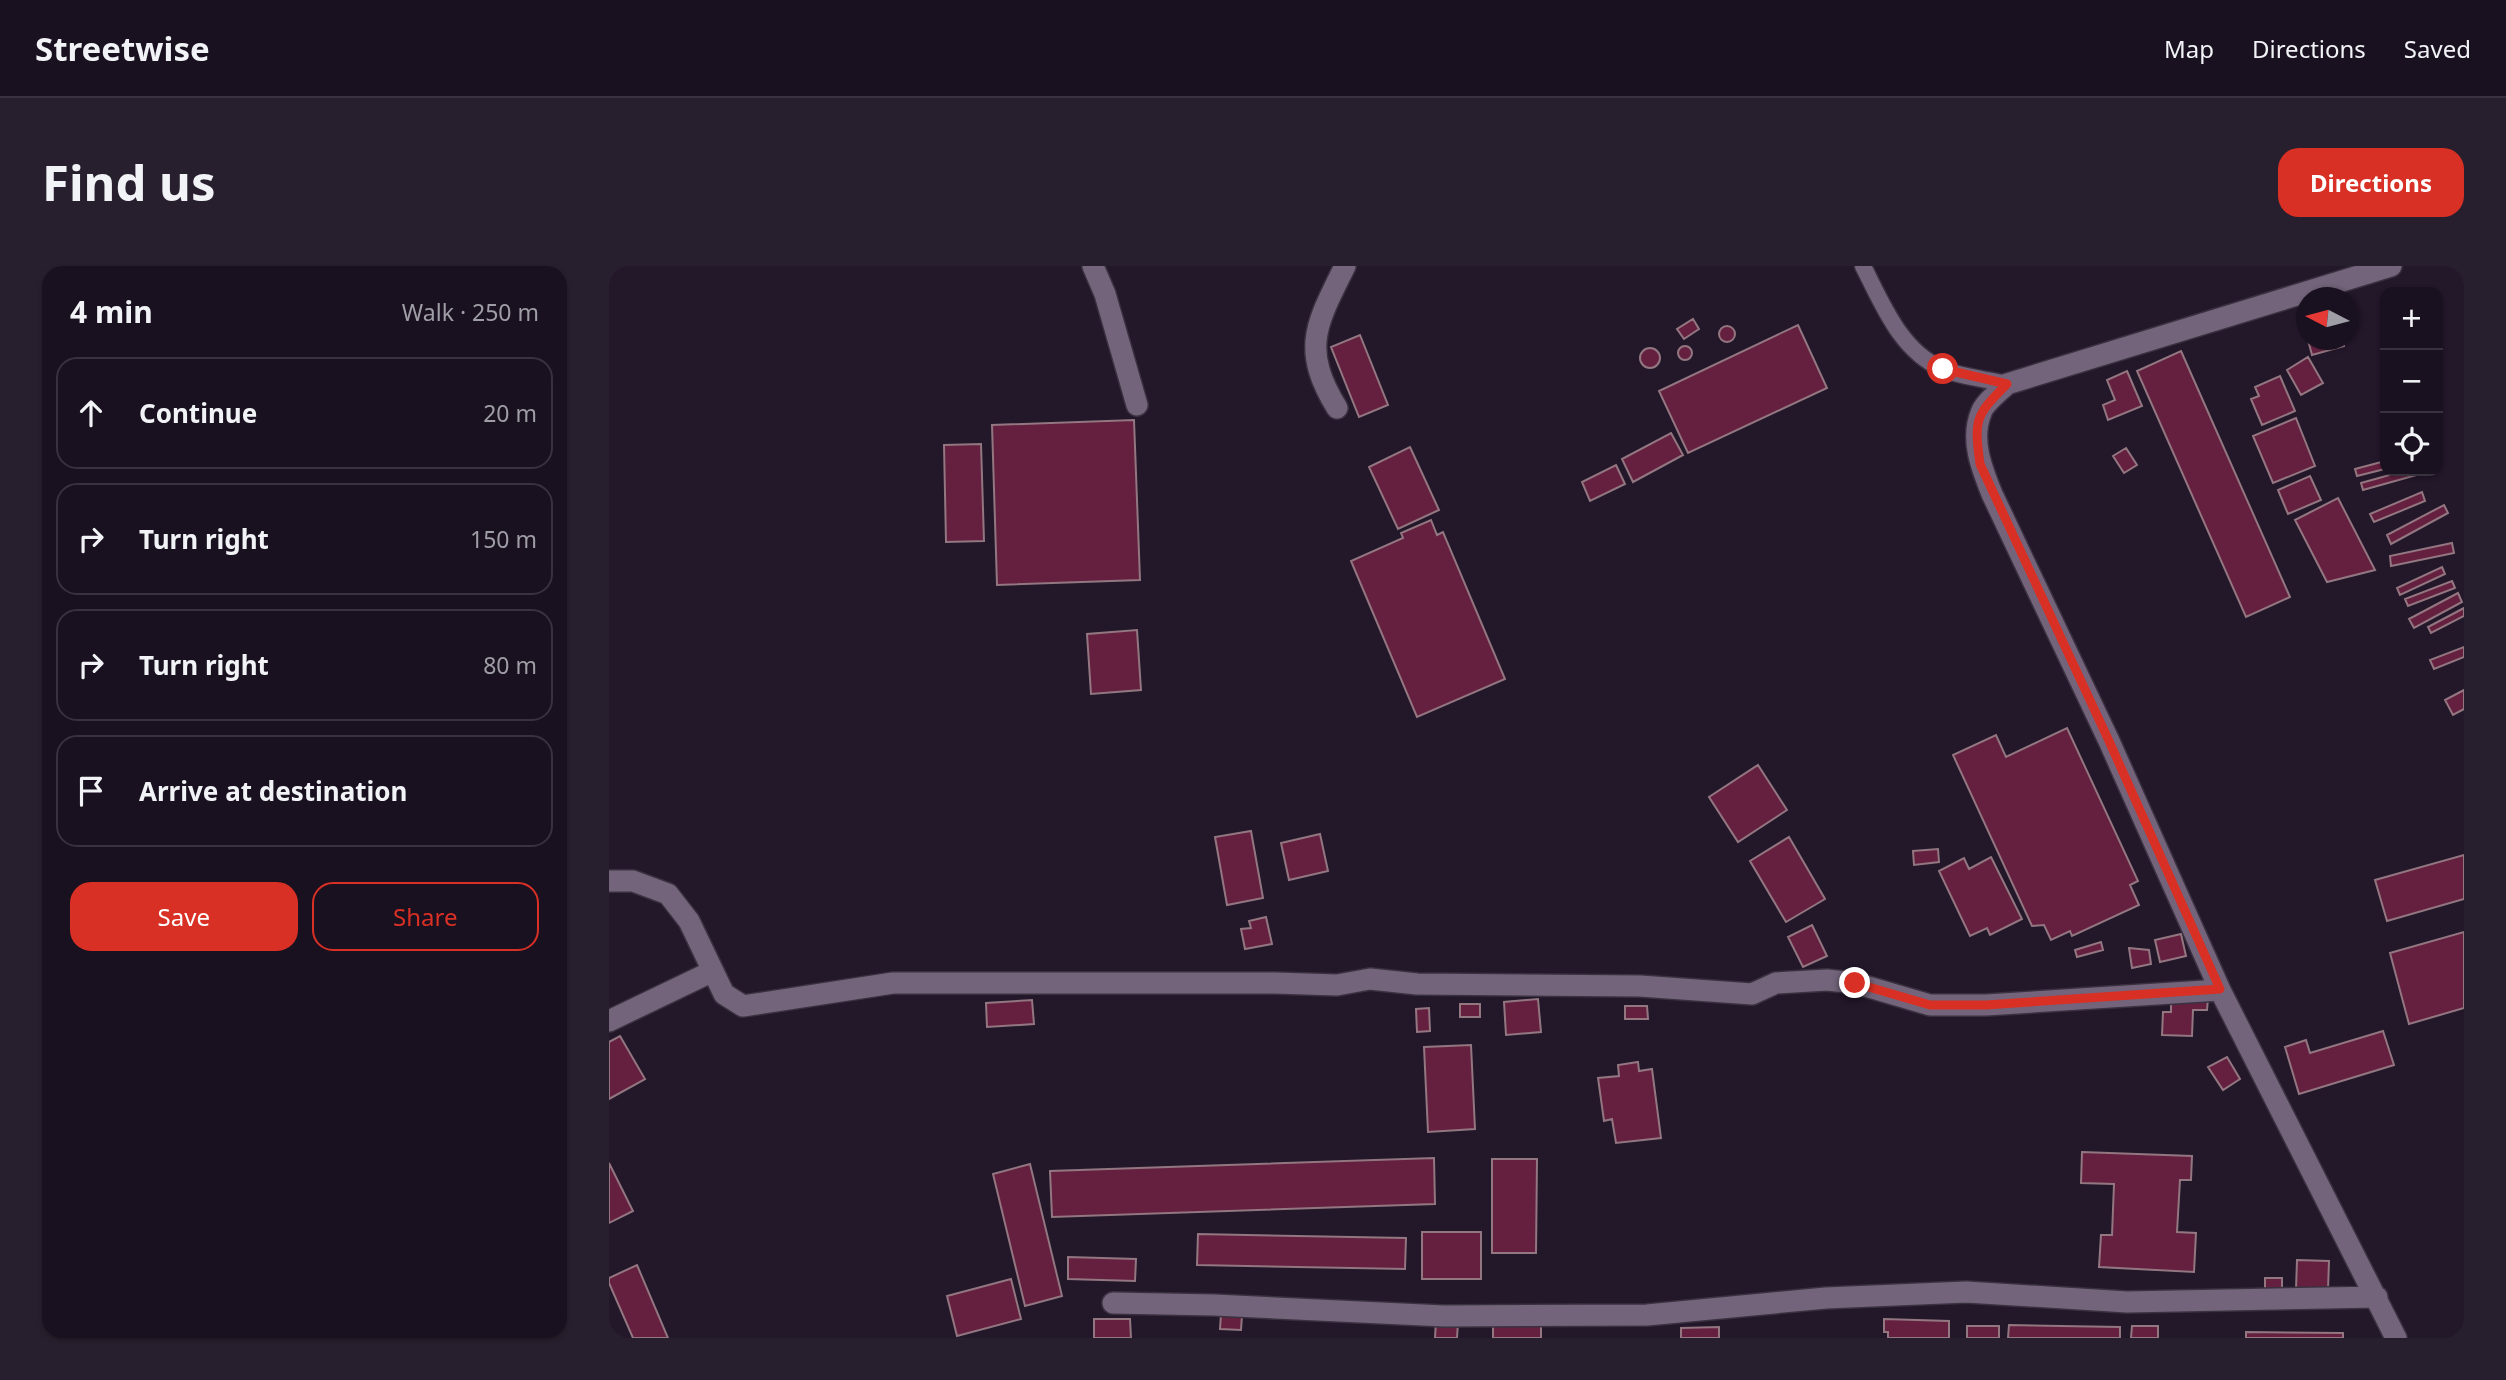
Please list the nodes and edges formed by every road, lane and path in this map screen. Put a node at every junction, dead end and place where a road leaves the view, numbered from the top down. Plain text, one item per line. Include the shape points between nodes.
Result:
1 (1093, 266) edge
2 (1345, 266) edge
3 (1863, 266) edge
4 (2391, 266) edge
5 (2346, 273) edge
6 (2007, 384) junction
7 (1137, 405) dead end
8 (1336, 408) dead end
9 (609, 881) edge
10 (713, 971) junction
11 (2220, 989) junction
12 (609, 1021) edge
13 (2377, 1297) junction
14 (1113, 1303) dead end
15 (2396, 1338) edge

1 - 7 street
2 - 8 street via 1315,332 1315,356
3 - 6 lane via 1893,324 1912,349 1943,369
4 - 5 street
5 - 6 street
6 - 11 street via 1981,411 1976,437 1980,464
9 - 10 street via 633,881 668,894 689,921
10 - 11 street via 724,994 743,1006 893,983 1337,985 1370,979 1752,993 1776,983 1827,980 1855,983 1930,1005
10 - 12 street
11 - 13 street
13 - 14 street via 2127,1302 1966,1293 1826,1298 1647,1315 1444,1316
13 - 15 street

